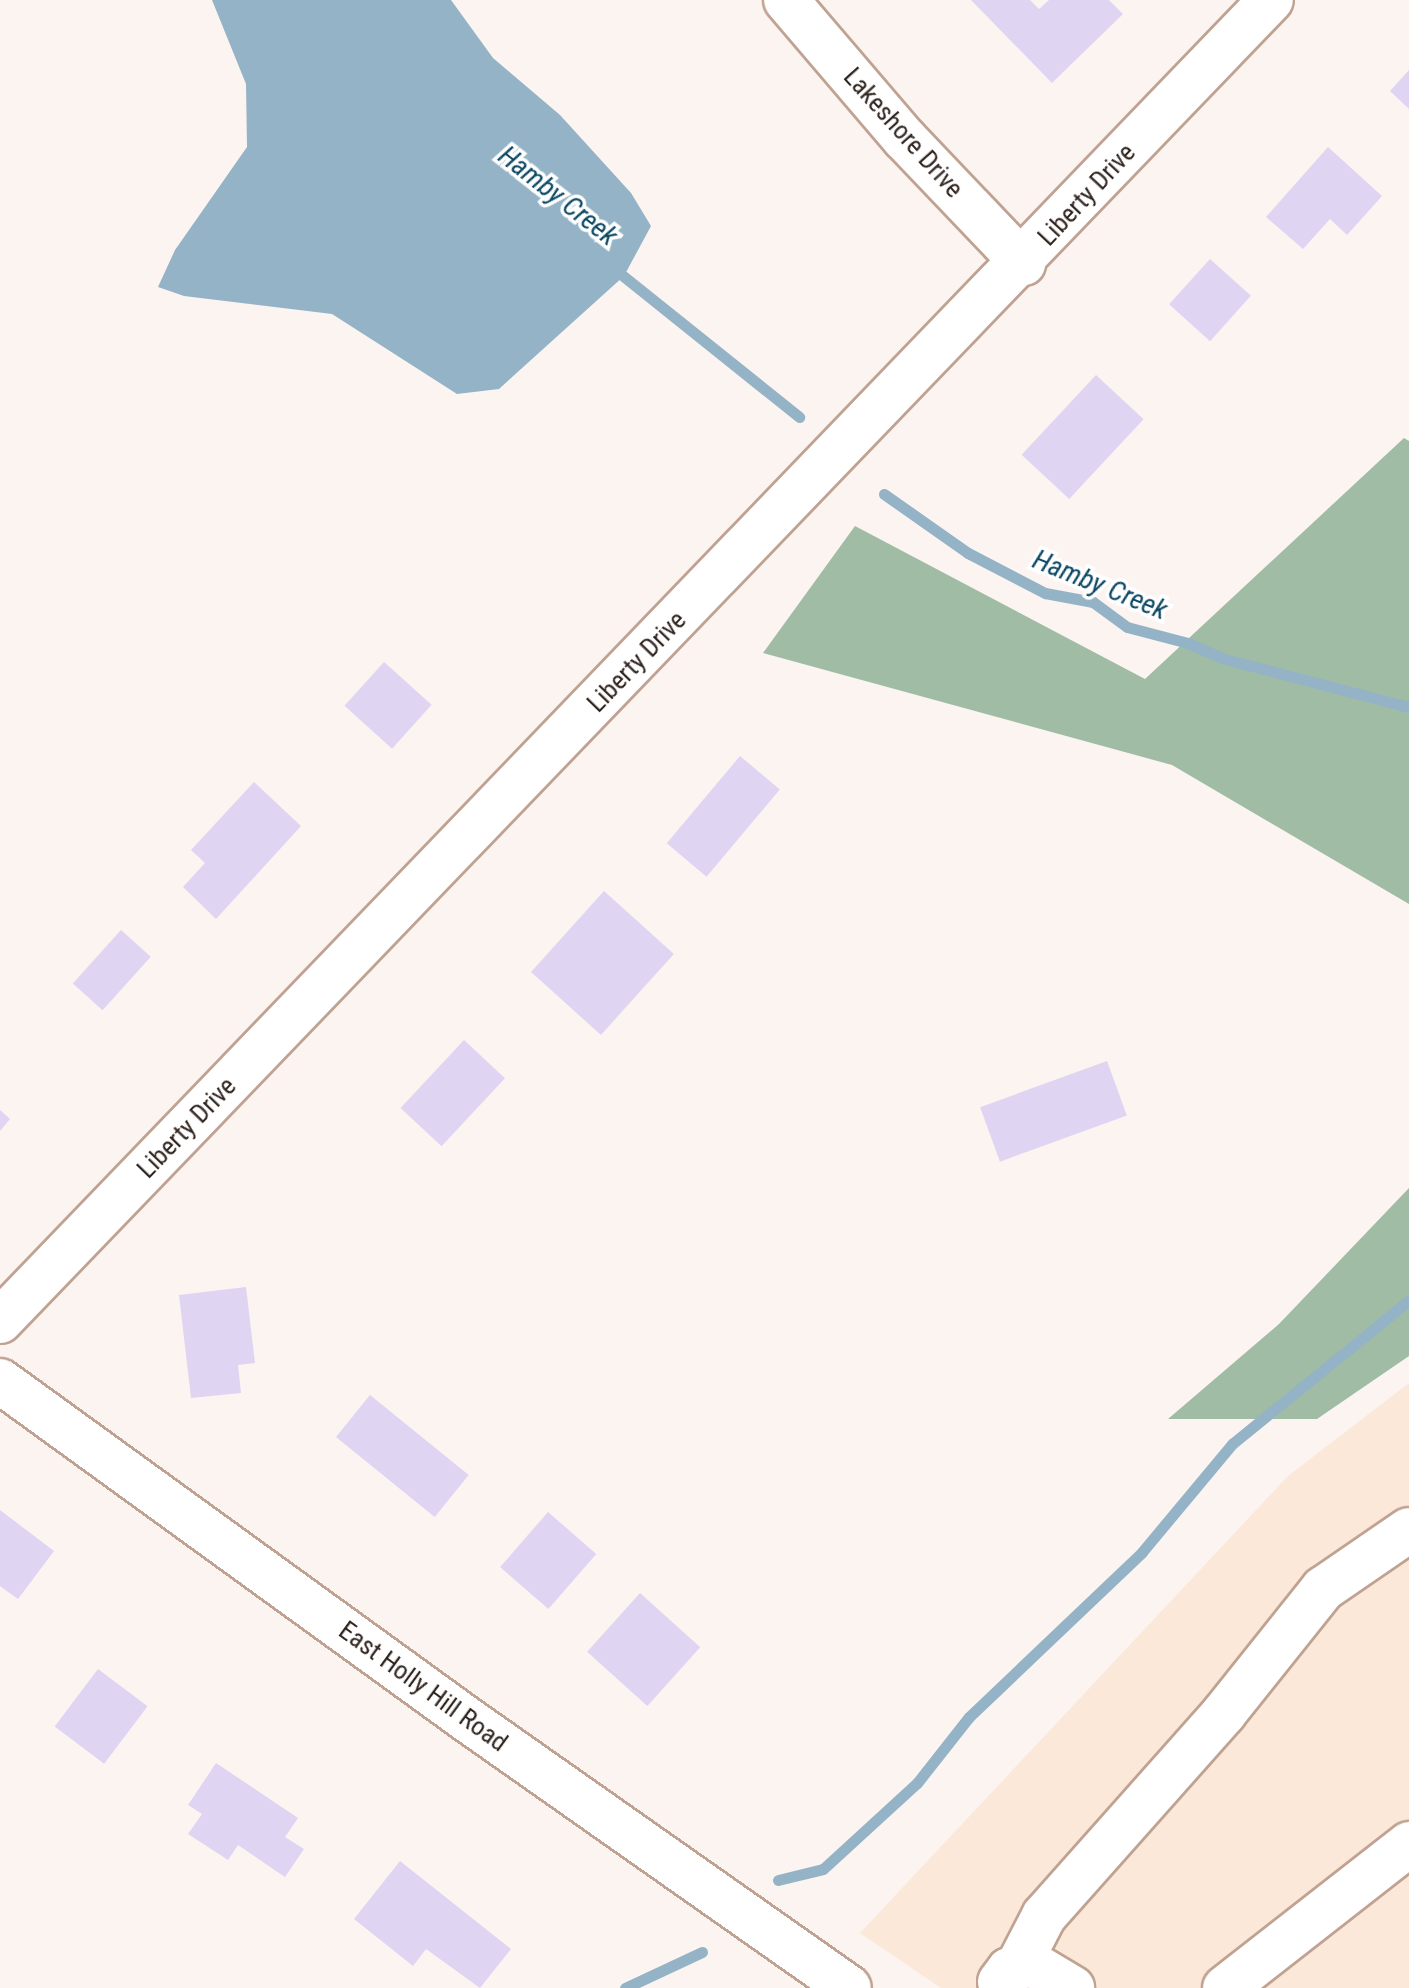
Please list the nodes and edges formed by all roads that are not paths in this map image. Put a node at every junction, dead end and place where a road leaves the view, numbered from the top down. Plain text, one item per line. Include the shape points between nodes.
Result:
1 (786, 0) edge
2 (1271, 0) edge
3 (1023, 263) junction
4 (0, 1321) edge
5 (0, 1381) edge
6 (1409, 1530) edge
7 (1409, 1844) edge
8 (1006, 1978) edge
9 (849, 1988) edge
10 (1072, 1988) edge
11 (1225, 1988) edge

1 - 3 street, Lakeshore Drive via 904,138
2 - 3 street, Liberty Drive
3 - 4 street, Liberty Drive
5 - 9 street, East Holly Hill Road
6 - 8 street via 1323,1589 1224,1713 1044,1916
7 - 11 street
8 - 10 street via 1032,1964

